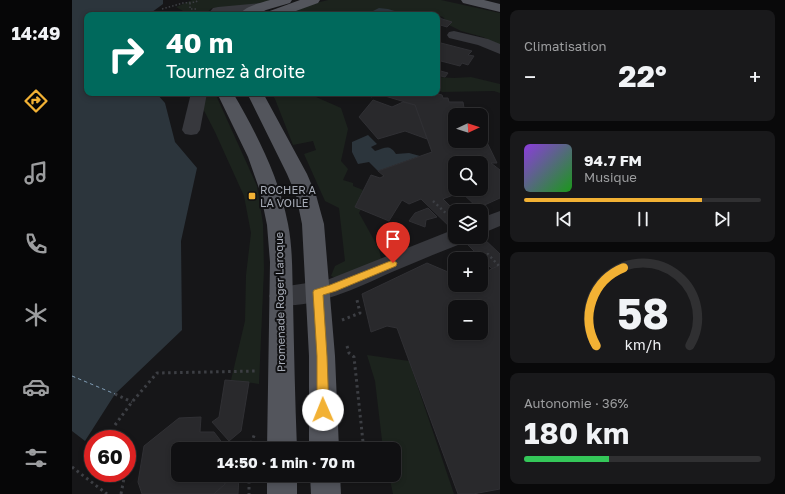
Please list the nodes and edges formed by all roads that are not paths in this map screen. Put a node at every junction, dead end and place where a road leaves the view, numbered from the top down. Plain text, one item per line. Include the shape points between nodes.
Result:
1 (285, 0) edge
2 (313, 0) edge
3 (468, 0) edge
4 (500, 8) edge
5 (217, 12) edge
6 (265, 12) edge
7 (454, 35) dead end
8 (500, 49) edge
9 (198, 96) edge
10 (227, 96) edge
11 (257, 96) edge
12 (190, 130) dead end
13 (500, 218) edge
14 (488, 223) edge
15 (456, 247) edge
16 (318, 292) junction
17 (281, 296) junction
18 (282, 442) edge
19 (324, 442) edge
20 (282, 482) edge
21 (325, 482) edge
22 (282, 494) edge
23 (326, 494) edge

1 - 6 main road
2 - 6 main road
3 - 4 main road
5 - 6 lane
7 - 8 lane
9 - 12 lane
10 - 17 main road, Promenade Roger Laroque via 255,155 273,203 280,248
11 - 16 main road via 306,195 313,224
13 - 14 lane
15 - 16 lane
16 - 17 lane
16 - 19 main road
17 - 18 main road, Promenade Roger Laroque
20 - 22 main road
21 - 23 main road

